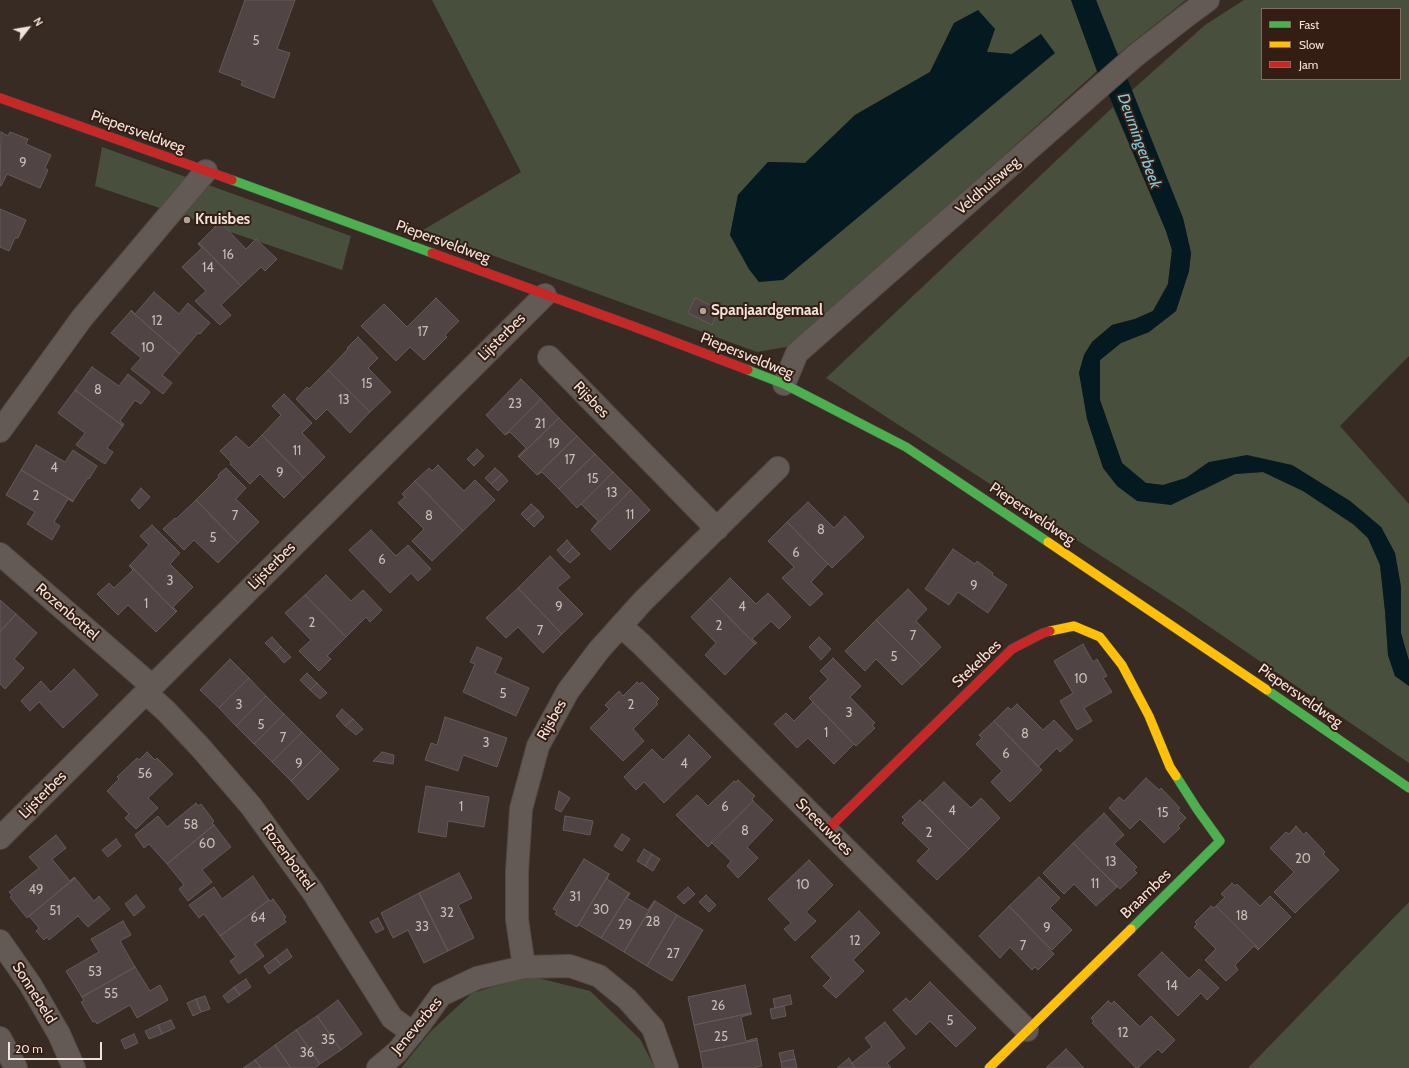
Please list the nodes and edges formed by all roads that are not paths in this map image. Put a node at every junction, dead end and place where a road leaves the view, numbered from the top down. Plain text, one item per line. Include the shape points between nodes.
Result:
1 (1208, 0) edge
2 (0, 98) edge
3 (206, 171) junction
4 (546, 295) junction
5 (549, 357) dead end
6 (784, 384) junction
7 (0, 431) edge
8 (778, 468) dead end
9 (717, 529) junction
10 (0, 554) edge
11 (621, 626) junction
12 (149, 689) junction
13 (1148, 716) joint
14 (1409, 788) edge
15 (827, 830) junction
16 (0, 838) edge
17 (0, 941) edge
18 (524, 967) junction
19 (1027, 1030) junction
20 (413, 1033) junction
21 (0, 1038) edge
22 (16, 1068) edge
23 (74, 1068) edge
24 (378, 1068) edge
25 (667, 1068) edge
26 (989, 1068) edge

1 - 6 street, Veldhuisweg via 1135,56 797,353
2 - 3 street, Piepersveldweg
3 - 4 street, Piepersveldweg
3 - 7 street via 82,318
4 - 6 street, Piepersveldweg
4 - 12 street, Lijsterbes
5 - 9 street, Rijsbes
6 - 14 street, Piepersveldweg via 906,448 1197,642
8 - 9 street, Rijsbes
9 - 11 street, Rijsbes
10 - 12 street, Rozenbottel
11 - 15 street, Sneeuwbes
11 - 18 street, Rijsbes via 568,691 538,746 521,809 517,872 517,919
12 - 16 street, Lijsterbes
12 - 20 street, Rozenbottel via 251,806 313,892 392,1018
13 - 15 street, Stekelbes via 1122,665 1100,637 1074,626 1043,633 1012,648
13 - 19 street, Braambes via 1170,767 1220,841
15 - 19 street, Sneeuwbes
17 - 23 street, Sonnebeld via 30,984 59,1034
18 - 20 street, Jeneverbes via 477,978 441,996
18 - 25 street, Jeneverbes via 570,966 599,976 627,999 653,1028
19 - 26 street, Braambes
20 - 24 street, Jeneverbes via 397,1052
21 - 22 street

